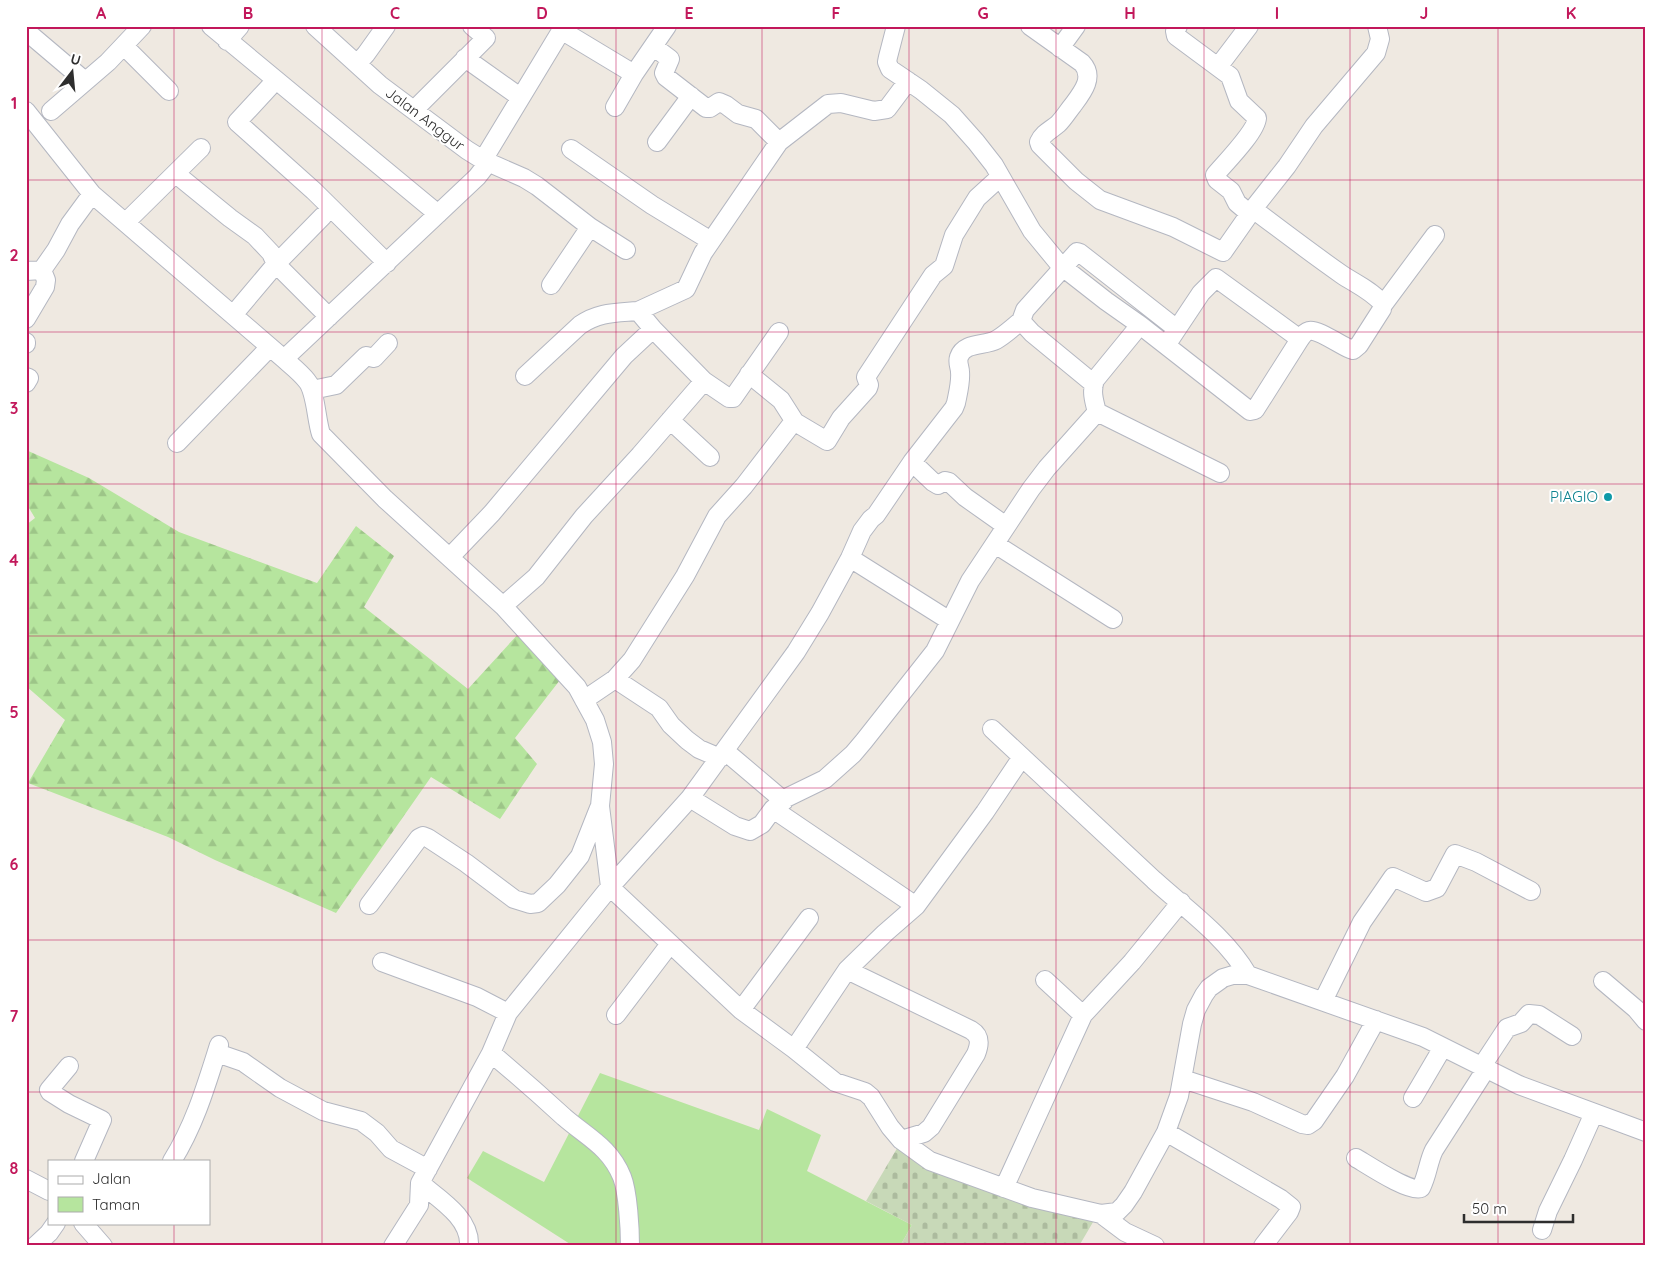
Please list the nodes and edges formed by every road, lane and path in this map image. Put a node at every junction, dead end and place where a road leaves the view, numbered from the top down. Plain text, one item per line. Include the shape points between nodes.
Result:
1 (142, 26) edge
2 (211, 26) edge
3 (240, 26) edge
4 (315, 26) edge
5 (386, 26) edge
6 (472, 26) edge
7 (667, 26) edge
8 (896, 26) edge
9 (1030, 26) edge
10 (1076, 26) edge
11 (1178, 26) edge
12 (1249, 26) edge
13 (1377, 26) edge
14 (562, 28) edge
15 (26, 31) edge
16 (491, 32) edge
17 (227, 41) junction
18 (124, 46) junction
19 (654, 47) junction
20 (1060, 48) junction
21 (465, 58) junction
22 (357, 64) junction
23 (1218, 67) junction
24 (634, 74) junction
25 (276, 80) junction
26 (85, 81) junction
27 (908, 82) junction
28 (169, 91) dead end
29 (690, 96) junction
30 (520, 97) junction
31 (615, 107) dead end
32 (414, 110) junction
33 (26, 111) edge
34 (51, 111) dead end
35 (657, 142) dead end
36 (779, 142) junction
37 (200, 148) dead end
38 (571, 149) dead end
39 (482, 160) junction
40 (176, 174) junction
41 (1000, 177) junction
42 (92, 194) junction
43 (1251, 212) junction
44 (438, 214) junction
45 (323, 216) dead end
46 (126, 222) junction
47 (590, 227) junction
48 (1435, 235) dead end
49 (711, 241) junction
50 (626, 250) dead end
51 (387, 263) junction
52 (276, 264) junction
53 (1062, 267) junction
54 (34, 270) edge
55 (551, 285) dead end
56 (1383, 306) junction
57 (638, 311) junction
58 (233, 315) junction
59 (329, 317) junction
60 (26, 319) edge
61 (1020, 321) junction
62 (1140, 325) junction
63 (654, 329) junction
64 (1177, 329) junction
65 (779, 332) dead end
66 (1300, 339) junction
67 (388, 343) dead end
68 (1165, 346) junction
69 (270, 347) junction
70 (284, 359) junction
71 (749, 374) junction
72 (525, 376) dead end
73 (26, 377) edge
74 (704, 381) junction
75 (26, 383) edge
76 (1094, 384) junction
77 (312, 390) junction
78 (1097, 412) junction
79 (670, 420) junction
80 (794, 421) junction
81 (177, 443) dead end
82 (710, 457) dead end
83 (912, 462) junction
84 (1220, 474) dead end
85 (1006, 526) junction
86 (995, 544) junction
87 (450, 557) junction
88 (850, 558) junction
89 (503, 606) junction
90 (1113, 619) dead end
91 (950, 621) junction
92 (615, 678) junction
93 (584, 700) junction
94 (992, 729) dead end
95 (722, 754) junction
96 (1022, 757) junction
97 (690, 798) junction
98 (778, 805) junction
99 (600, 806) junction
100 (610, 887) junction
101 (1531, 890) dead end
102 (1181, 902) junction
103 (369, 905) dead end
104 (916, 906) junction
105 (809, 918) dead end
106 (670, 944) junction
107 (382, 962) dead end
108 (847, 970) junction
109 (1248, 975) junction
110 (1045, 980) dead end
111 (1603, 981) dead end
112 (1323, 1001) junction
113 (741, 1010) junction
114 (508, 1013) junction
115 (1083, 1014) junction
116 (616, 1015) dead end
117 (1376, 1020) junction
118 (1646, 1021) edge
119 (1572, 1036) dead end
120 (1444, 1047) junction
121 (794, 1049) junction
122 (491, 1054) junction
123 (69, 1066) dead end
124 (1484, 1068) junction
125 (1183, 1079) junction
126 (1413, 1098) dead end
127 (1594, 1113) junction
128 (1166, 1132) junction
129 (1646, 1132) edge
130 (901, 1140) junction
131 (1356, 1158) dead end
132 (84, 1160) edge
133 (173, 1160) edge
134 (424, 1176) junction
135 (26, 1179) edge
136 (1004, 1188) junction
137 (48, 1190) edge
138 (1100, 1214) junction
139 (55, 1224) edge
140 (84, 1224) edge
141 (1542, 1230) dead end
142 (35, 1246) edge
143 (103, 1246) edge
144 (393, 1246) edge
145 (469, 1246) edge
146 (630, 1246) edge
147 (1155, 1246) edge
148 (1263, 1246) edge

1 - 18 street
2 - 17 street
3 - 17 street
4 - 22 street, Jalan Anggur
5 - 22 street
6 - 16 street
7 - 19 street
8 - 27 street via 887,62 890,69
9 - 20 street
10 - 20 street
11 - 23 street via 1176,36
12 - 23 street
13 - 43 street via 1380,39 1376,53 1320,118
14 - 24 street
14 - 30 street
15 - 26 street
16 - 21 street
17 - 25 street
18 - 26 street
18 - 28 street
19 - 24 street
19 - 29 street via 670,60 664,73 666,77
20 - 43 street via 1085,66 1087,80 1063,118 1038,142 1076,181 1100,200 1173,227 1224,252
21 - 30 street
21 - 32 street
22 - 32 street, Jalan Anggur
23 - 43 street via 1232,80 1241,105 1257,118 1247,137 1215,175 1237,203
24 - 31 street
25 - 44 street
25 - 51 street via 237,122
26 - 34 street
27 - 36 street via 887,109 874,111 841,103 828,104
27 - 41 street via 952,115
29 - 35 street
29 - 36 street via 706,108 721,103 738,114 756,119
30 - 39 street
32 - 39 street, Jalan Anggur
33 - 42 street
36 - 49 street
37 - 40 street
38 - 49 street
39 - 44 street via 484,168 478,177
39 - 47 street, Jalan Anggur via 537,186
40 - 46 street
40 - 52 street via 256,236
41 - 53 street via 1032,231
41 - 80 street via 977,198 954,235 944,266 932,275 866,377 868,388 841,418 832,436 827,441
42 - 46 street
42 - 54 street via 56,250
43 - 56 street via 1372,294
44 - 51 street
45 - 52 street
46 - 58 street
47 - 50 street, Jalan Anggur
47 - 55 street
48 - 56 street
49 - 57 street via 686,289
51 - 59 street
52 - 58 street
52 - 59 street
53 - 61 street via 1023,312
53 - 62 street
53 - 64 street via 1077,252 1080,253
54 - 60 street via 46,280 45,287
56 - 66 street via 1353,350 1312,331
57 - 63 street
57 - 72 street via 602,314 588,320
58 - 69 street
59 - 70 street
61 - 76 street
61 - 83 street via 991,343 961,352 956,403
62 - 68 street
62 - 76 street
63 - 74 street
63 - 87 street via 624,356 492,513
64 - 66 street via 1201,293 1216,278
64 - 68 street
65 - 71 street
66 - 68 street via 1253,412
67 - 77 street via 374,358 366,356 336,385
69 - 70 street
69 - 81 street
70 - 77 street
71 - 74 street via 733,398
71 - 80 street via 781,400
73 - 75 street via 29,378
74 - 79 street
76 - 78 street
77 - 87 street via 321,434 385,499
78 - 84 street
78 - 85 street via 1047,468
79 - 82 street
79 - 89 street via 584,516 536,577
80 - 92 street via 717,516 648,636
83 - 85 street via 935,484 949,482
83 - 88 street via 862,531
85 - 86 street
86 - 90 street
86 - 91 street via 970,581
87 - 89 street
88 - 91 street
88 - 95 street via 796,652
89 - 93 street
91 - 98 street via 935,651 853,754 825,779
92 - 93 street
92 - 95 street via 659,708 671,725 699,749
93 - 99 street via 602,742 604,764
94 - 96 street
95 - 97 street
95 - 98 street
96 - 102 street
96 - 104 street
97 - 98 street via 735,826 750,831 762,824
97 - 100 street
98 - 104 street
99 - 100 street
99 - 103 street via 580,856 538,903 514,899 423,836
100 - 106 street
100 - 114 street
101 - 112 street via 1455,854 1437,888 1426,892 1393,877 1362,922
102 - 109 street via 1234,953
102 - 115 street via 1132,962
104 - 108 street
105 - 113 street
106 - 113 street
106 - 116 street
107 - 114 street via 477,997
108 - 121 street
108 - 130 street via 971,1030 979,1038 976,1054 931,1127 924,1133
109 - 112 street
109 - 125 street via 1224,978 1204,995 1192,1024
110 - 115 street
111 - 118 street
112 - 117 street
113 - 121 street
114 - 122 street
115 - 136 street
117 - 120 street
117 - 125 street via 1345,1076 1308,1125 1253,1102
119 - 124 street via 1539,1015 1529,1014 1521,1023 1507,1028
120 - 124 street
120 - 126 street
121 - 130 street via 836,1082 871,1097
122 - 134 street
122 - 146 street via 602,1146 615,1162 624,1179
123 - 132 street via 50,1092 102,1120
124 - 127 street via 1526,1088
124 - 131 street via 1434,1150 1421,1188 1405,1185
125 - 128 street
127 - 129 street
127 - 141 street
128 - 138 street via 1124,1205 1117,1212
128 - 148 street via 1291,1207
130 - 136 street via 930,1161
133 - 134 street via 199,1108 218,1049 322,1111 361,1122
134 - 144 street via 419,1205
134 - 145 street via 459,1218 468,1234
135 - 137 street
136 - 138 street
138 - 147 street via 1125,1232
139 - 142 street
140 - 143 street

